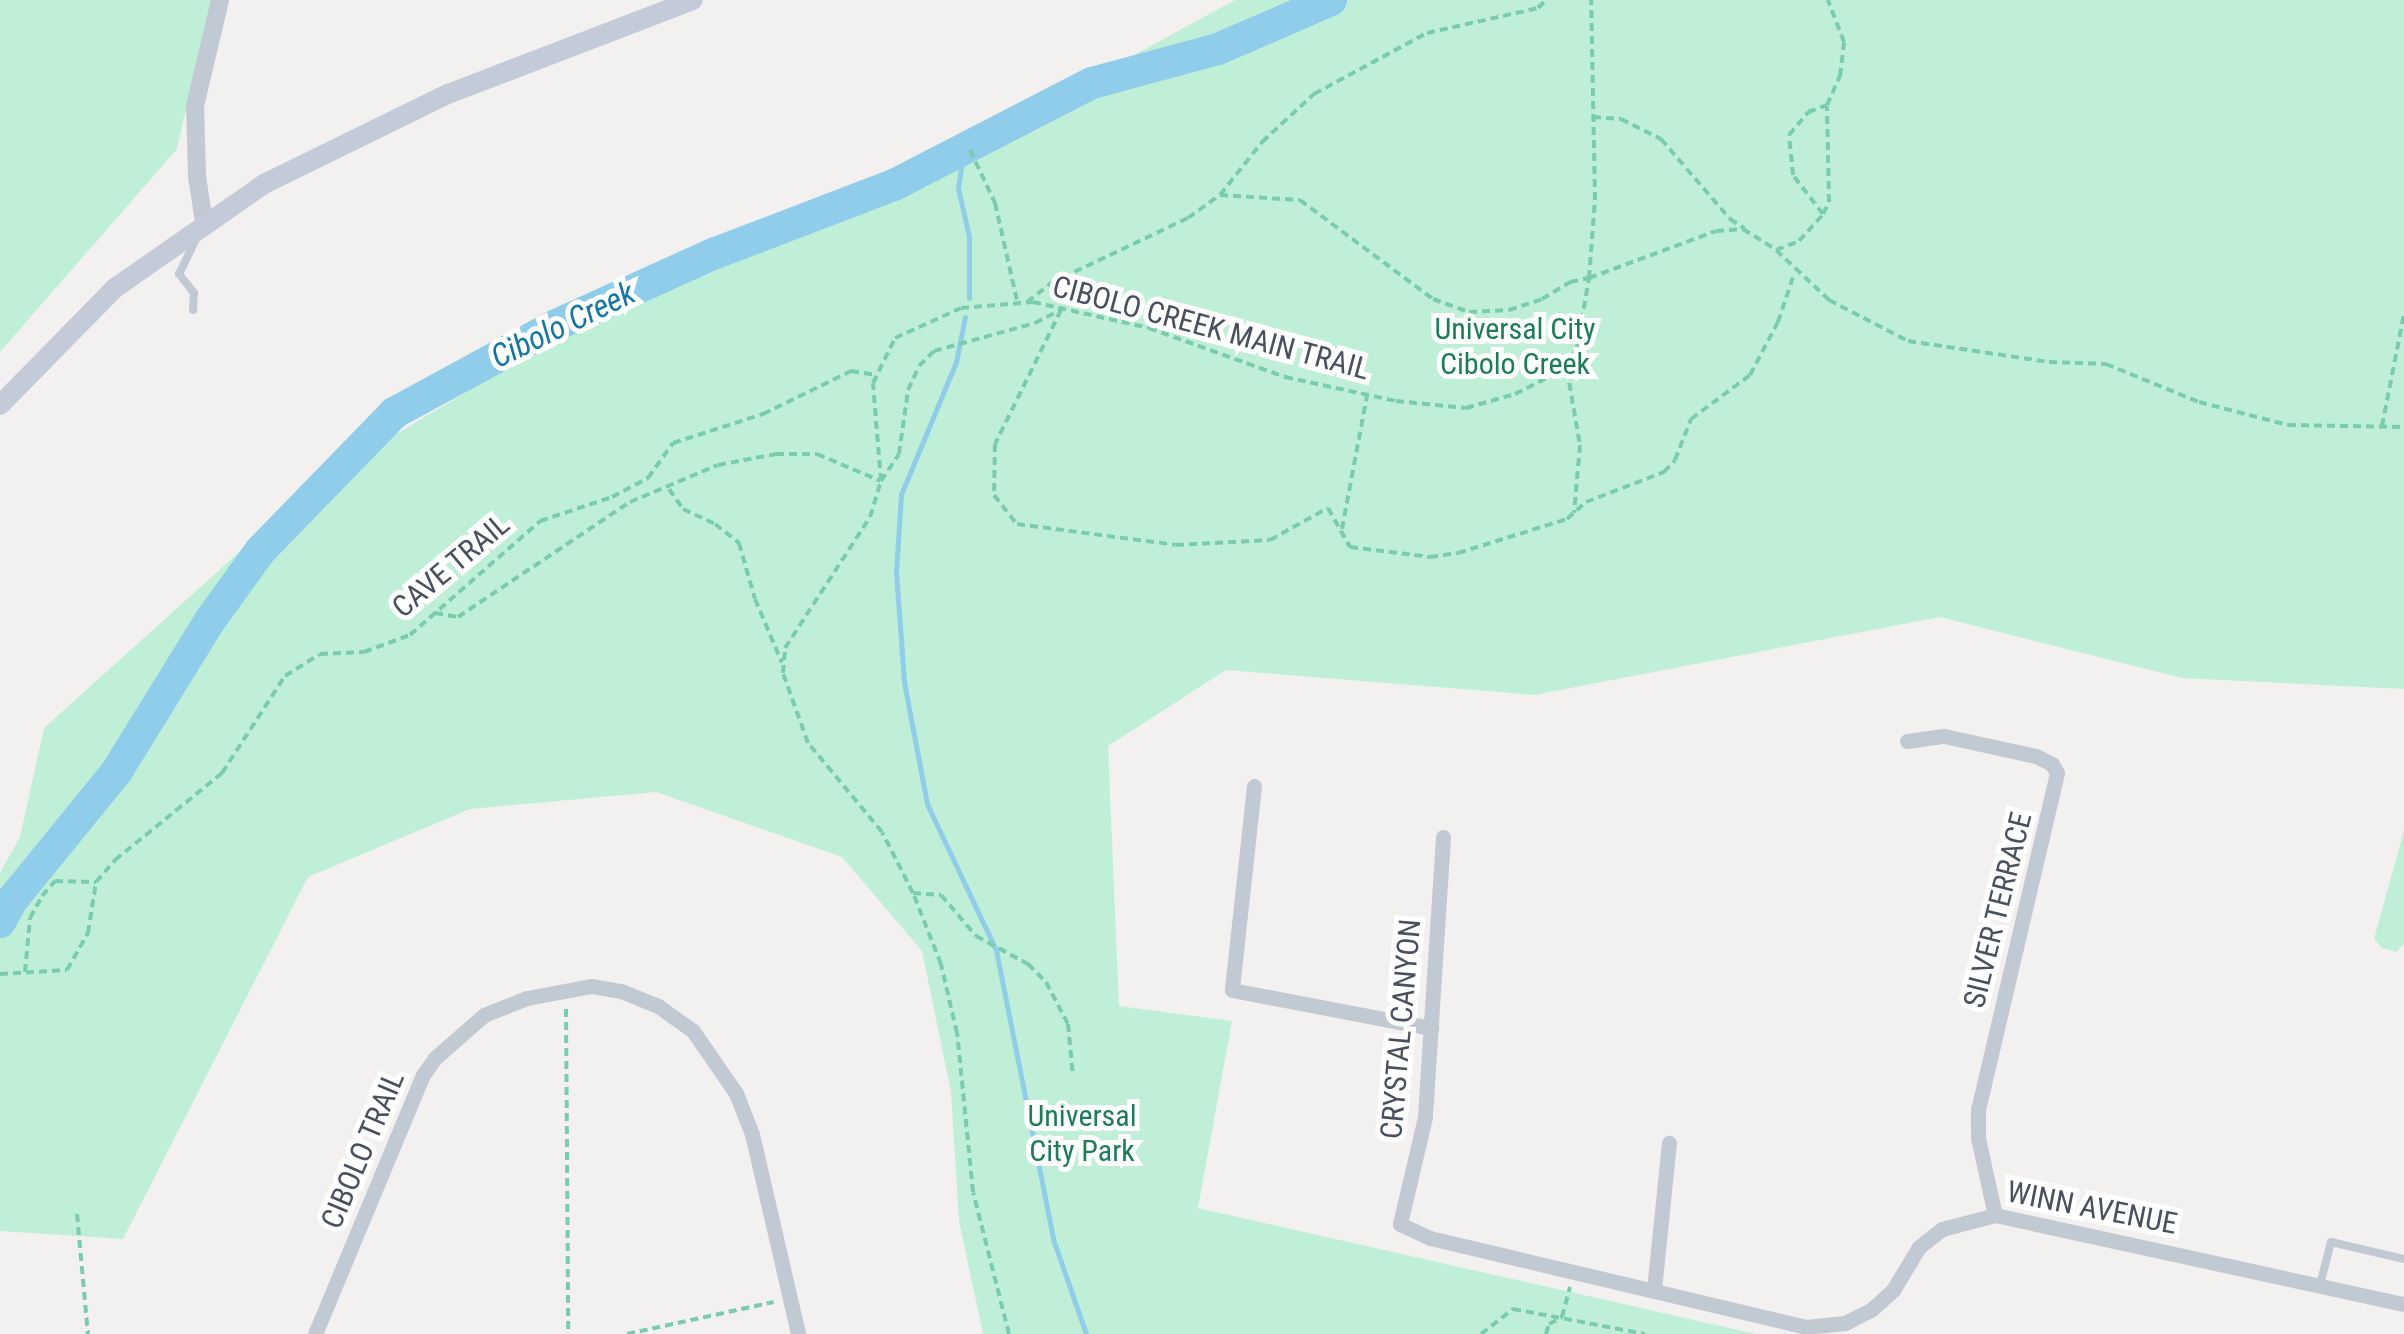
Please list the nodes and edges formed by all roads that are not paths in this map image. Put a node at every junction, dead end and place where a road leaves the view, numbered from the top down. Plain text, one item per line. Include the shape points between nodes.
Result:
1 (220, 0) edge
2 (694, 0) edge
3 (202, 224) junction
4 (193, 310) dead end
5 (0, 404) edge
6 (1908, 741) dead end
7 (1254, 786) dead end
8 (1444, 837) dead end
9 (1431, 1028) junction
10 (1669, 1143) dead end
11 (1995, 1215) junction
12 (1400, 1224) joint
13 (2404, 1258) edge
14 (2320, 1285) junction
15 (1654, 1290) junction
16 (2404, 1304) edge
17 (315, 1334) edge
18 (798, 1334) edge

1 - 3 street via 195,106
2 - 3 main road via 371,128
3 - 4 lane via 180,274 194,294
3 - 5 main road via 114,288
6 - 11 street, SILVER TERRACE via 1944,736 2018,752 2052,764 2057,773 1978,1110
7 - 9 street via 1232,990
8 - 9 street, CRYSTAL CANYON
9 - 12 street, CRYSTAL CANYON via 1422,1132
10 - 15 street
11 - 14 street, WINN AVENUE
11 - 15 street, WINN AVENUE via 1942,1228 1920,1247 1893,1290 1845,1323 1806,1326
12 - 15 street, WINN AVENUE via 1430,1238
13 - 14 lane via 2331,1242
14 - 16 street, WINN AVENUE
17 - 18 street, CIBOLO TRAIL via 435,1058 484,1015 592,986 658,1006 693,1031 736,1093 752,1134

